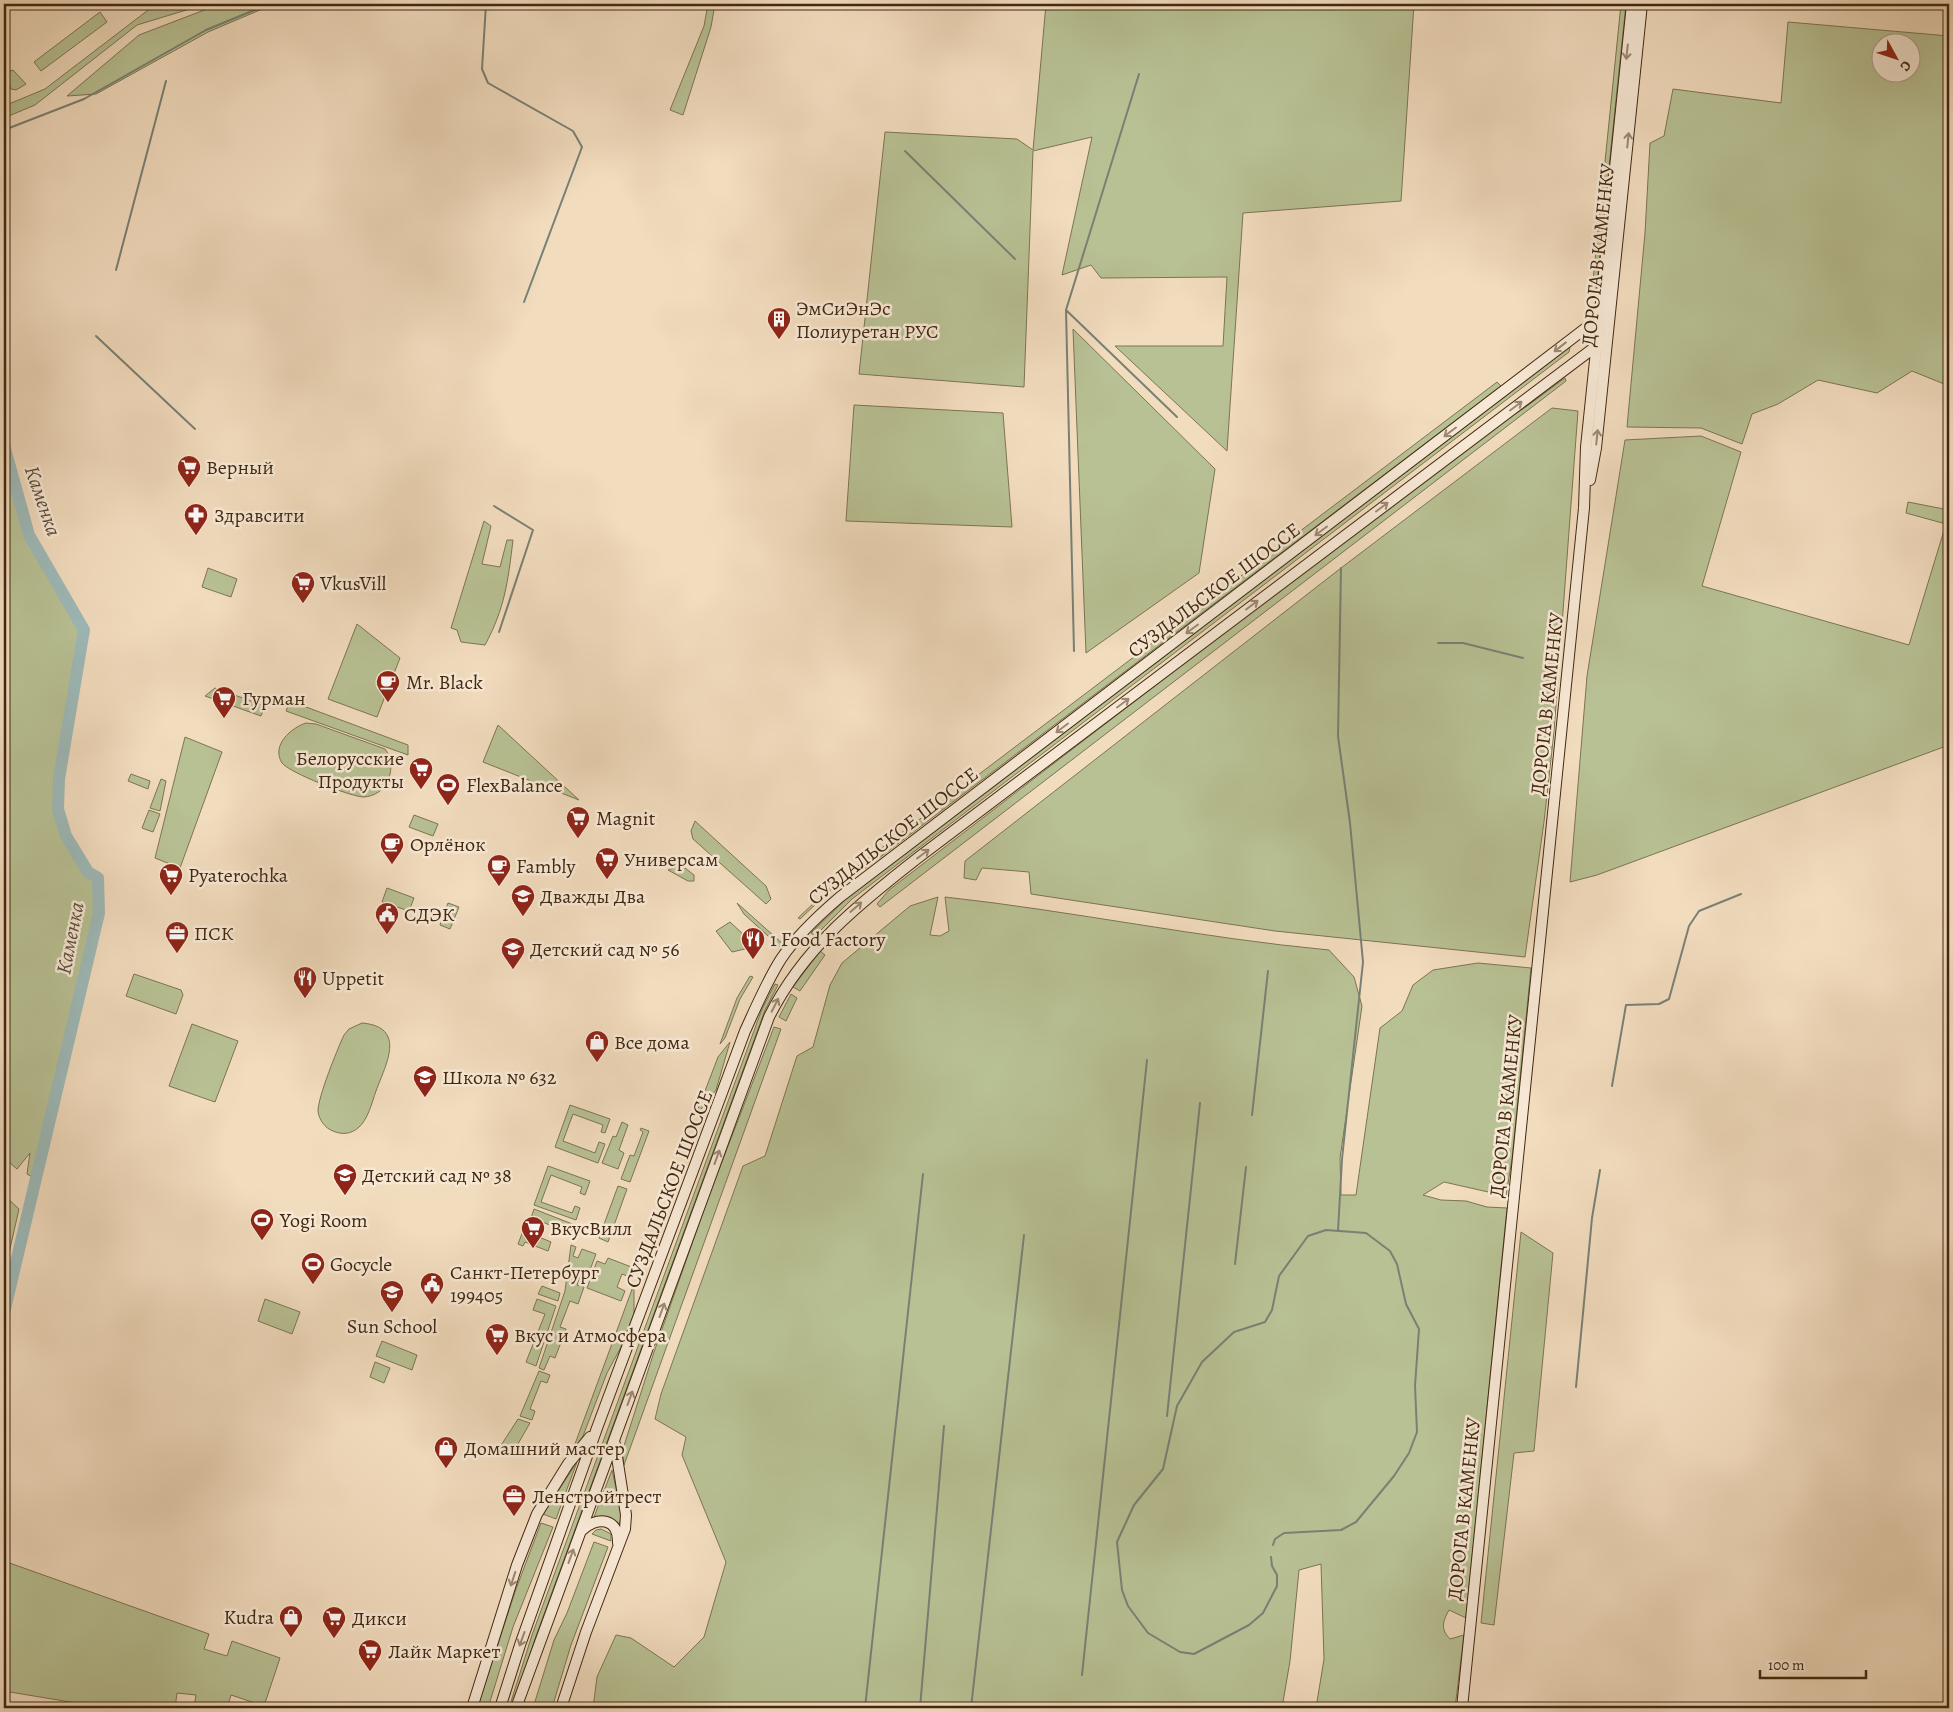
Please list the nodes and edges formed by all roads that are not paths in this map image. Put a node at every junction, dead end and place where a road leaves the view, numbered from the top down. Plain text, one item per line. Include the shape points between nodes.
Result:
1 (1632, 4) edge
2 (1642, 4) edge
3 (1599, 318) junction
4 (1608, 324) junction
5 (1607, 338) junction
6 (1596, 346) junction
7 (1584, 508) junction
8 (597, 1428) junction
9 (614, 1440) junction
10 (580, 1532) junction
11 (618, 1547) junction
12 (472, 1708) edge
13 (500, 1708) edge
14 (516, 1708) edge
15 (561, 1708) edge
16 (1462, 1708) edge

1 -> 3 main road, ДОРОГА В КАМЕНКУ
4 -> 2 main road, ДОРОГА В КАМЕНКУ
3 - 4 main road
3 - 6 main road, ДОРОГА В КАМЕНКУ
3 -> 8 main road, СУЗДАЛЬСКОЕ ШОССЕ via 888,860 840,897 805,930 782,958 745,1031
4 - 5 main road, ДОРОГА В КАМЕНКУ
5 - 6 main road, СУЗДАЛЬСКОЕ ШОССЕ
7 -> 5 main road, ДОРОГА В КАМЕНКУ via 1596,448
6 - 7 main road, ДОРОГА В КАМЕНКУ via 1586,447
9 -> 6 main road, СУЗДАЛЬСКОЕ ШОССЕ via 769,1017 790,980 818,943 912,862
7 - 16 main road, ДОРОГА В КАМЕНКУ
8 -> 12 main road via 568,1464 537,1514 517,1565
8 -> 13 main road, СУЗДАЛЬСКОЕ ШОССЕ
9 - 10 main road, СУЗДАЛЬСКОЕ ШОССЕ
9 - 11 main road via 626,1515
10 - 11 main road via 595,1521 610,1523 616,1529
14 -> 10 main road, СУЗДАЛЬСКОЕ ШОССЕ
11 - 15 main road

